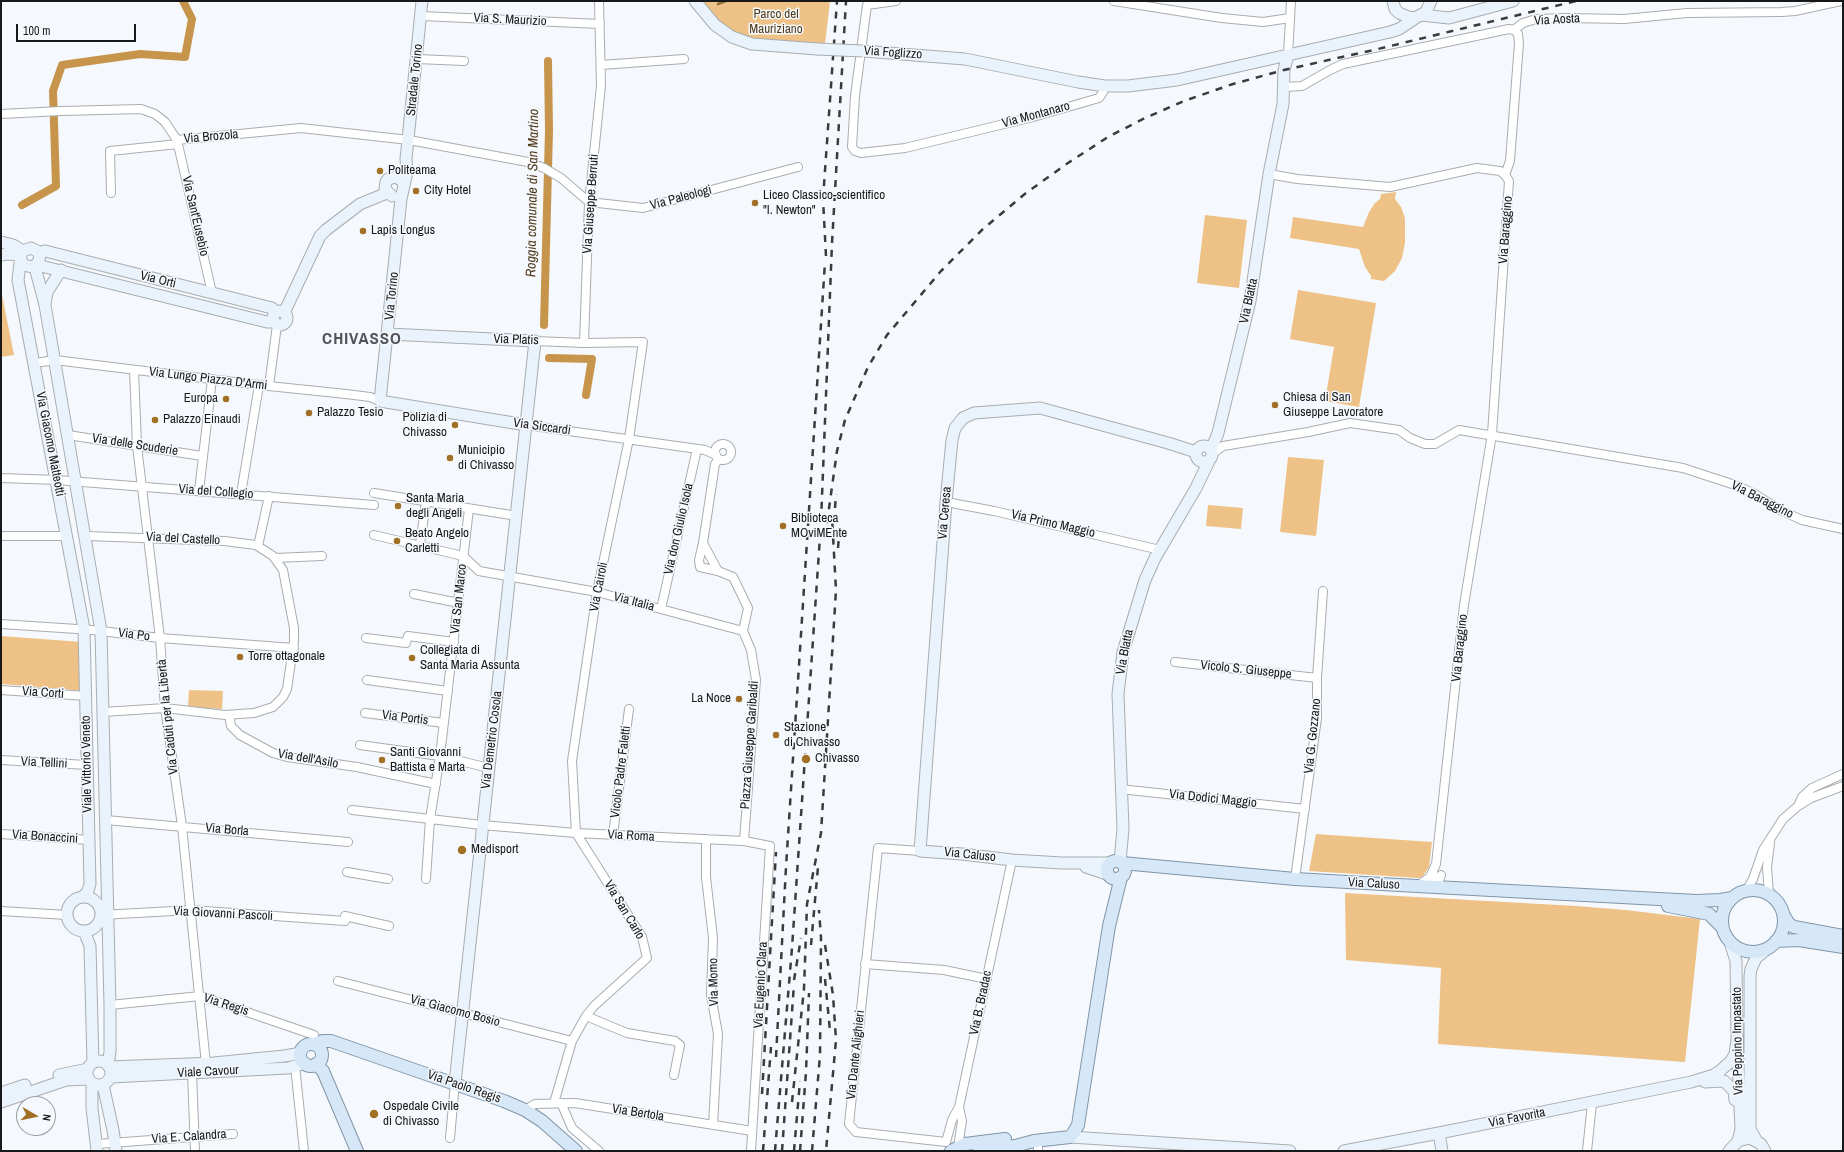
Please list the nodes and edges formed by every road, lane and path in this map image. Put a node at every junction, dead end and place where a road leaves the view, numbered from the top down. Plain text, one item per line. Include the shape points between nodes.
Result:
1 (422, 1) edge
2 (599, 1) edge
3 (695, 1) edge
4 (896, 1) edge
5 (1114, 1) edge
6 (1291, 1) edge
7 (1431, 1) edge
8 (1513, 1) edge
9 (1841, 1) edge
10 (1394, 4) edge
11 (1460, 14) junction
12 (421, 16) junction
13 (1419, 16) junction
14 (1290, 18) junction
15 (600, 24) junction
16 (1514, 30) junction
17 (1383, 33) junction
18 (1288, 55) junction
19 (684, 58) dead end
20 (417, 59) junction
21 (464, 61) dead end
22 (601, 65) junction
23 (1105, 86) junction
24 (1284, 87) junction
25 (1, 114) edge
26 (409, 140) junction
27 (177, 142) junction
28 (406, 159) junction
29 (798, 167) dead end
30 (1269, 174) junction
31 (1505, 175) junction
32 (388, 184) junction
33 (403, 188) junction
34 (111, 193) dead end
35 (589, 202) junction
36 (1, 242) edge
37 (39, 253) junction
38 (22, 254) junction
39 (1, 255) edge
40 (36, 266) junction
41 (61, 270) junction
42 (212, 293) junction
43 (45, 305) junction
44 (277, 318) junction
45 (388, 334) junction
46 (535, 341) junction
47 (643, 342) joint
48 (584, 343) junction
49 (55, 360) junction
50 (35, 363) junction
51 (134, 370) junction
52 (212, 380) junction
53 (259, 385) junction
54 (269, 386) junction
55 (380, 400) junction
56 (526, 425) junction
57 (1492, 434) junction
58 (68, 435) junction
59 (629, 439) junction
60 (136, 446) junction
61 (701, 449) junction
62 (1206, 453) junction
63 (202, 456) junction
64 (1, 478) edge
65 (57, 480) junction
66 (77, 482) junction
67 (142, 487) junction
68 (199, 491) junction
69 (374, 493) dead end
70 (241, 494) junction
71 (269, 496) junction
72 (426, 502) junction
73 (946, 502) junction
74 (374, 504) dead end
75 (469, 509) junction
76 (517, 516) junction
77 (1843, 529) edge
78 (374, 535) dead end
79 (1, 536) edge
80 (67, 536) junction
81 (86, 536) junction
82 (147, 537) junction
83 (703, 543) junction
84 (420, 544) junction
85 (258, 546) junction
86 (1160, 550) junction
87 (322, 556) dead end
88 (463, 556) junction
89 (275, 558) junction
90 (718, 571) junction
91 (510, 578) junction
92 (1323, 591) dead end
93 (598, 592) junction
94 (414, 594) dead end
95 (459, 603) junction
96 (661, 609) junction
97 (1, 624) edge
98 (84, 629) junction
99 (101, 631) junction
100 (744, 631) junction
101 (160, 638) junction
102 (366, 638) dead end
103 (454, 642) junction
104 (294, 648) junction
105 (1175, 662) dead end
106 (1317, 678) junction
107 (367, 680) dead end
108 (1, 690) edge
109 (448, 691) junction
110 (86, 696) junction
111 (165, 708) junction
112 (629, 709) dead end
113 (103, 712) junction
114 (365, 712) dead end
115 (229, 714) junction
116 (444, 723) junction
117 (360, 745) dead end
118 (440, 756) junction
119 (1, 760) edge
120 (87, 765) junction
121 (488, 768) junction
122 (1843, 774) edge
123 (436, 784) junction
124 (1843, 786) edge
125 (1120, 789) junction
126 (1798, 806) junction
127 (1305, 809) junction
128 (352, 810) dead end
129 (430, 819) junction
130 (106, 820) junction
131 (482, 825) junction
132 (182, 826) junction
133 (576, 833) junction
134 (1, 834) edge
135 (613, 835) junction
136 (1772, 835) junction
137 (706, 839) junction
138 (89, 840) junction
139 (744, 841) junction
140 (348, 842) dead end
141 (878, 848) joint
142 (920, 851) junction
143 (1012, 860) junction
144 (1434, 867) junction
145 (1116, 870) junction
146 (347, 872) dead end
147 (1441, 875) junction
148 (388, 879) dead end
149 (426, 879) dead end
150 (1295, 879) junction
151 (1417, 886) junction
152 (1437, 887) junction
153 (1451, 888) junction
154 (1746, 891) junction
155 (1769, 894) junction
156 (1602, 896) junction
157 (83, 897) junction
158 (1732, 898) junction
159 (191, 910) junction
160 (1, 911) edge
161 (1783, 914) junction
162 (67, 915) junction
163 (104, 917) junction
164 (389, 926) dead end
165 (1722, 927) junction
166 (84, 931) junction
167 (1843, 936) edge
168 (1776, 941) junction
169 (1730, 942) junction
170 (1843, 947) edge
171 (1766, 949) junction
172 (865, 964) junction
173 (987, 979) junction
174 (338, 981) dead end
175 (200, 996) junction
176 (110, 1005) junction
177 (462, 1014) junction
178 (586, 1016) junction
179 (314, 1040) junction
180 (1737, 1040) junction
181 (572, 1041) junction
182 (340, 1045) junction
183 (301, 1051) junction
184 (309, 1063) junction
185 (206, 1064) junction
186 (90, 1073) junction
187 (108, 1073) junction
188 (192, 1073) junction
189 (674, 1075) dead end
190 (1691, 1082) junction
191 (455, 1083) junction
192 (1, 1093) edge
193 (1, 1102) edge
194 (558, 1103) junction
195 (1592, 1103) junction
196 (959, 1107) junction
197 (525, 1110) junction
198 (712, 1125) junction
199 (752, 1131) junction
200 (233, 1134) dead end
201 (1439, 1134) junction
202 (194, 1136) junction
203 (1070, 1137) junction
204 (450, 1138) dead end
205 (1756, 1140) junction
206 (1036, 1144) edge
207 (115, 1146) edge
208 (1733, 1146) edge
209 (97, 1147) edge
210 (954, 1149) edge
211 (195, 1151) edge
212 (304, 1151) edge
213 (357, 1151) edge
214 (576, 1151) edge
215 (599, 1151) edge
216 (751, 1151) edge
217 (979, 1151) edge
218 (1290, 1151) edge
219 (1344, 1151) edge
220 (1442, 1151) edge
221 (1587, 1151) edge
222 (1765, 1151) edge

1 - 12 main road, Stradale Torino
2 - 15 street, Via Giuseppe Berruti
3 - 23 main road, Via Foglizzo, bridge via 716,25 732,37 752,44 965,59
4 - 23 street, Via Montanaro via 867,5 855,96 852,147 855,152 905,148 1033,117 1099,98
5 - 14 street via 1222,18 1264,22
6 - 14 street
7 - 11 main road via 1443,13
7 - 13 main road via 1426,12
8 - 11 main road
9 - 16 street, Via Aosta via 1782,12 1687,13 1624,19 1536,19 1523,23
10 - 13 main road via 1405,17
10 - 17 main road via 1394,23
11 - 13 main road via 1449,18
12 - 15 street, Via S. Maurizio
12 - 20 main road, Stradale Torino
13 - 17 main road via 1399,29
14 - 18 street
15 - 22 street, Via Giuseppe Berruti
16 - 24 street, Via Aosta via 1343,64 1302,86
16 - 31 street, Via Baraggino via 1518,34 1519,43 1510,161
17 - 18 main road
18 - 23 main road via 1154,84
18 - 24 main road, Via Blatta via 1284,70
19 - 22 street
20 - 21 street
20 - 26 main road, Stradale Torino
22 - 35 street, Via Giuseppe Berruti
24 - 30 main road, Via Blatta
25 - 27 street, Via Brozola via 142,109 165,122
26 - 27 street, Via Brozola via 301,128
26 - 28 main road, Stradale Torino
26 - 35 street via 528,162 561,178
27 - 34 street via 110,151
27 - 42 street, Via Sant'Eusebio
28 - 32 main road, Stradale Torino
28 - 33 main road, Stradale Torino via 407,172
29 - 35 street, Via Paleologi via 643,208
30 - 31 street via 1381,187 1477,168 1494,169
30 - 62 main road, Via Blatta via 1250,302 1219,425
31 - 57 street, Via Baraggino via 1509,182
32 - 33 main road via 400,178
32 - 33 main road via 394,196
32 - 44 main road via 371,191 360,204 320,236
33 - 45 main road, Via Torino
35 - 48 street, Via Giuseppe Berruti
36 - 38 main road via 13,245
37 - 38 main road, Via Orti via 32,248
37 - 40 main road via 40,258
37 - 42 main road, Via Orti via 45,251
38 - 39 main road, Via Orti
38 - 40 main road, Via Orti via 26,267
38 - 50 main road, Via Giacomo Matteotti via 18,280
40 - 41 main road, Via Orti
40 - 43 main road, Via Giacomo Matteotti
41 - 43 main road via 47,292
41 - 44 main road, Via Orti via 267,322
42 - 44 main road, Via Orti via 272,308
43 - 49 main road, Via Giacomo Matteotti
44 - 54 street
45 - 46 main road, Via Platis
45 - 55 main road, Via Torino
46 - 48 street, Via Platis
46 - 56 main road, Via Demetrio Cosola
47 - 48 street, Via Platis
47 - 59 street, Via Cairoli
49 - 50 street, Via Lungo Piazza D'Armi
49 - 51 street, Via Lungo Piazza D'Armi
49 - 58 main road, Via Giacomo Matteotti
50 - 65 main road, Via Giacomo Matteotti
51 - 52 street, Via Lungo Piazza D'Armi
51 - 60 street, Via Caduti per la Libertà
52 - 53 street, Via Lungo Piazza D'Armi
52 - 63 street
53 - 54 street, Via Lungo Piazza D'Armi
53 - 70 street
54 - 55 street, Via Lungo Piazza D'Armi via 358,395
55 - 56 main road, Via Siccardi
56 - 59 street, Via Siccardi
56 - 76 main road, Via Demetrio Cosola
57 - 62 street, Via Baraggino via 1459,430 1435,444 1425,444 1399,430 1350,423 1224,446
57 - 77 street, Via Baraggino via 1683,468 1735,485 1802,520
57 - 144 street, Via Baraggino via 1464,605
58 - 60 street, Via delle Scuderie
58 - 66 main road, Via Giacomo Matteotti
59 - 61 street, Via Siccardi
59 - 93 street, Via Cairoli
60 - 63 street, Via delle Scuderie
60 - 67 street, Via Caduti per la Libertà
61 - 83 street, Via Siccardi via 717,454
61 - 96 street, Via don Giulio Isola
62 - 73 main road, Via Ceresa via 1041,408 974,413 963,418 955,428
62 - 86 main road, Via Blatta via 1196,488
63 - 68 street
64 - 65 street, Via del Collegio
65 - 66 street, Via del Collegio
65 - 80 main road, Via Giacomo Matteotti
66 - 67 street, Via del Collegio
66 - 81 main road, Via Giacomo Matteotti
67 - 68 street, Via del Collegio
67 - 82 street, Via Caduti per la Libertà
68 - 70 street, Via del Collegio
69 - 72 street
70 - 71 street, Via del Collegio
71 - 74 street, Via del Collegio
71 - 85 street
72 - 75 street
72 - 84 street
73 - 86 street, Via Primo Maggio
73 - 142 main road, Via Ceresa
75 - 76 street
75 - 88 street, Via San Marco
76 - 91 main road, Via Demetrio Cosola
78 - 84 street
79 - 80 street
80 - 98 main road, Via Giacomo Matteotti
81 - 82 street, Via del Castello
81 - 99 main road, Via Giacomo Matteotti
82 - 85 street, Via del Castello via 224,541
82 - 101 street, Via Caduti per la Libertà
83 - 90 street
83 - 90 street via 700,566
84 - 88 street
85 - 89 street, Via del Castello
86 - 125 main road, Via Blatta via 1145,580 1123,652 1118,694
87 - 89 street
88 - 91 street, Via Italia via 479,571
88 - 95 street, Via San Marco
89 - 104 street via 283,570 294,628
90 - 100 street via 733,577 748,608
91 - 93 street, Via Italia
91 - 121 main road, Via Demetrio Cosola
92 - 106 street, Via G. Gozzano
93 - 96 street, Via Italia
93 - 133 street, Via Cairoli via 572,761
94 - 95 street
95 - 103 street, Via San Marco
96 - 100 street, Via Italia
97 - 98 street, Via Po
98 - 99 street, Via Po
98 - 110 main road, Viale Vittorio Veneto
99 - 101 street, Via Po
99 - 113 main road, Viale Vittorio Veneto
100 - 139 street, Piazza Giuseppe Garibaldi via 751,650 756,680
101 - 104 street, Via Po
101 - 111 street, Via Caduti per la Libertà
102 - 103 street via 406,643 408,636
103 - 109 street, Via San Marco
104 - 115 street via 287,689 278,703 254,713
105 - 106 street, Vicolo S. Giuseppe
106 - 127 street, Via G. Gozzano via 1317,718
107 - 109 street
108 - 110 street, Via Corti
109 - 116 street, Via San Marco
110 - 120 main road, Viale Vittorio Veneto
111 - 113 street
111 - 115 street
111 - 132 street, Via Caduti per la Libertà
112 - 135 street, Vicolo Padre Faletti
113 - 130 main road, Viale Vittorio Veneto
114 - 116 street, Via Portis
115 - 123 street, Via dell'Asilo via 231,726 240,735 273,753
116 - 118 street, Via San Marco
117 - 118 street
118 - 121 street
118 - 123 street, Via San Marco
119 - 120 street, Via Tellini
120 - 138 main road, Viale Vittorio Veneto
121 - 131 main road, Via Demetrio Cosola
122 - 126 street via 1812,788 1802,797
123 - 129 street, Via San Marco
124 - 126 street
125 - 127 street, Via Dodici Maggio
125 - 145 main road, Via Blatta via 1122,829
126 - 136 street via 1783,819
127 - 150 street, Via G. Gozzano
128 - 129 street
129 - 131 street
129 - 149 street, Via San Marco
130 - 132 street, Via Borla
130 - 163 main road, Viale Vittorio Veneto via 108,897
131 - 133 street, Via Roma
131 - 177 main road, Via Demetrio Cosola
132 - 140 street, Via Borla
132 - 159 street, Via Caduti per la Libertà
133 - 135 street, Via Roma
133 - 178 street, Via San Carlo via 642,937 647,958
134 - 138 street, Via Bonaccini
135 - 137 street, Via Roma
136 - 154 street
136 - 155 street via 1767,867
137 - 139 street, Via Roma
137 - 198 street, Via Momo via 706,877 714,938 711,995 718,1034
138 - 157 main road, Viale Vittorio Veneto via 90,884
139 - 199 street, Via Eugenio Clara via 767,845 770,850
141 - 142 street, Via Caluso
141 - 172 street, Via Dante Alighieri
142 - 143 main road, Via Caluso
143 - 145 main road, Via Caluso
143 - 173 street, Via B. Bradac
144 - 147 street
144 - 151 street via 1430,877
144 - 152 street, Via Baraggino
145 - 150 main road, Via Caluso via 1147,866
145 - 203 main road via 1078,1125
146 - 148 street
147 - 152 street
147 - 153 street
150 - 151 main road, Via Caluso
151 - 152 main road, Via Caluso
152 - 153 main road, Via Caluso
153 - 156 main road, Via Caluso
154 - 155 main road via 1754,890
154 - 158 main road
155 - 161 main road
156 - 158 main road, Via Caluso via 1696,900
156 - 165 main road, Via Caluso via 1702,911 1713,916
157 - 162 main road via 70,905
157 - 163 main road via 95,901
158 - 165 main road via 1723,913
159 - 163 street, Via Giovanni Pascoli
159 - 164 street, Via Giovanni Pascoli via 345,918
159 - 175 street, Via Caduti per la Libertà
160 - 162 street
161 - 167 main road via 1794,927
161 - 168 main road via 1782,930
162 - 166 main road via 74,928
163 - 166 main road via 92,929
163 - 176 main road
165 - 169 main road
166 - 186 main road via 90,946
168 - 170 main road via 1799,940
168 - 171 main road
169 - 171 main road via 1747,951
169 - 180 main road, Via Peppino Impastato via 1736,961
171 - 205 main road, Via Peppino Impastato via 1756,958 1750,976 1750,1129
172 - 173 street via 944,970
172 - 196 street, Via Dante Alighieri via 849,1124 856,1132 946,1142 952,1120
173 - 196 street, Via B. Bradac
174 - 177 street, Via Giacomo Bosio
175 - 176 street, Via Regis
175 - 179 street, Via Regis
175 - 185 street, Via Caduti per la Libertà
176 - 187 main road
177 - 181 street, Via Giacomo Bosio
177 - 191 main road, Via Demetrio Cosola
178 - 181 street, Via San Carlo
178 - 189 street via 627,1033 675,1041 680,1045
179 - 182 main road, Via Paolo Regis
179 - 183 main road
179 - 184 main road via 321,1051
180 - 190 main road, Via Favorita via 1735,1054 1730,1062 1714,1075
180 - 208 main road, Via Peppino Impastato via 1741,1130
181 - 194 street, Via San Carlo
182 - 184 main road
182 - 191 main road, Via Paolo Regis
183 - 184 main road via 301,1058
183 - 185 main road, Viale Cavour via 284,1056
184 - 188 main road, Viale Cavour
184 - 212 street
184 - 213 main road via 323,1071
185 - 187 main road, Viale Cavour
186 - 187 main road via 101,1061
186 - 187 main road via 95,1085
186 - 192 main road via 66,1073
186 - 193 main road
186 - 209 main road
187 - 188 main road, Viale Cavour
187 - 207 main road
188 - 202 street
190 - 195 main road, Via Favorita
190 - 208 main road, Via Favorita via 1724,1081 1734,1091 1737,1132
191 - 197 main road, Via Paolo Regis
191 - 204 street, Via Demetrio Cosola
194 - 197 street, Via Bertola via 535,1104
194 - 198 street, Via Bertola via 625,1110
194 - 215 street via 572,1128
195 - 201 main road, Via Favorita
195 - 221 street
196 - 210 street, Via B. Bradac via 962,1121
197 - 214 main road, Via Paolo Regis via 542,1121
198 - 199 street, Via Bertola
199 - 216 street, Via Eugenio Clara
200 - 202 street, Via E. Calandra
201 - 219 main road, Via Favorita
201 - 220 main road
202 - 207 street, Via E. Calandra
202 - 211 street
203 - 206 main road
203 - 218 main road
205 - 208 main road via 1750,1138
205 - 222 main road
206 - 210 main road via 1008,1139 965,1144
206 - 217 main road
207 - 209 street, Via E. Calandra

